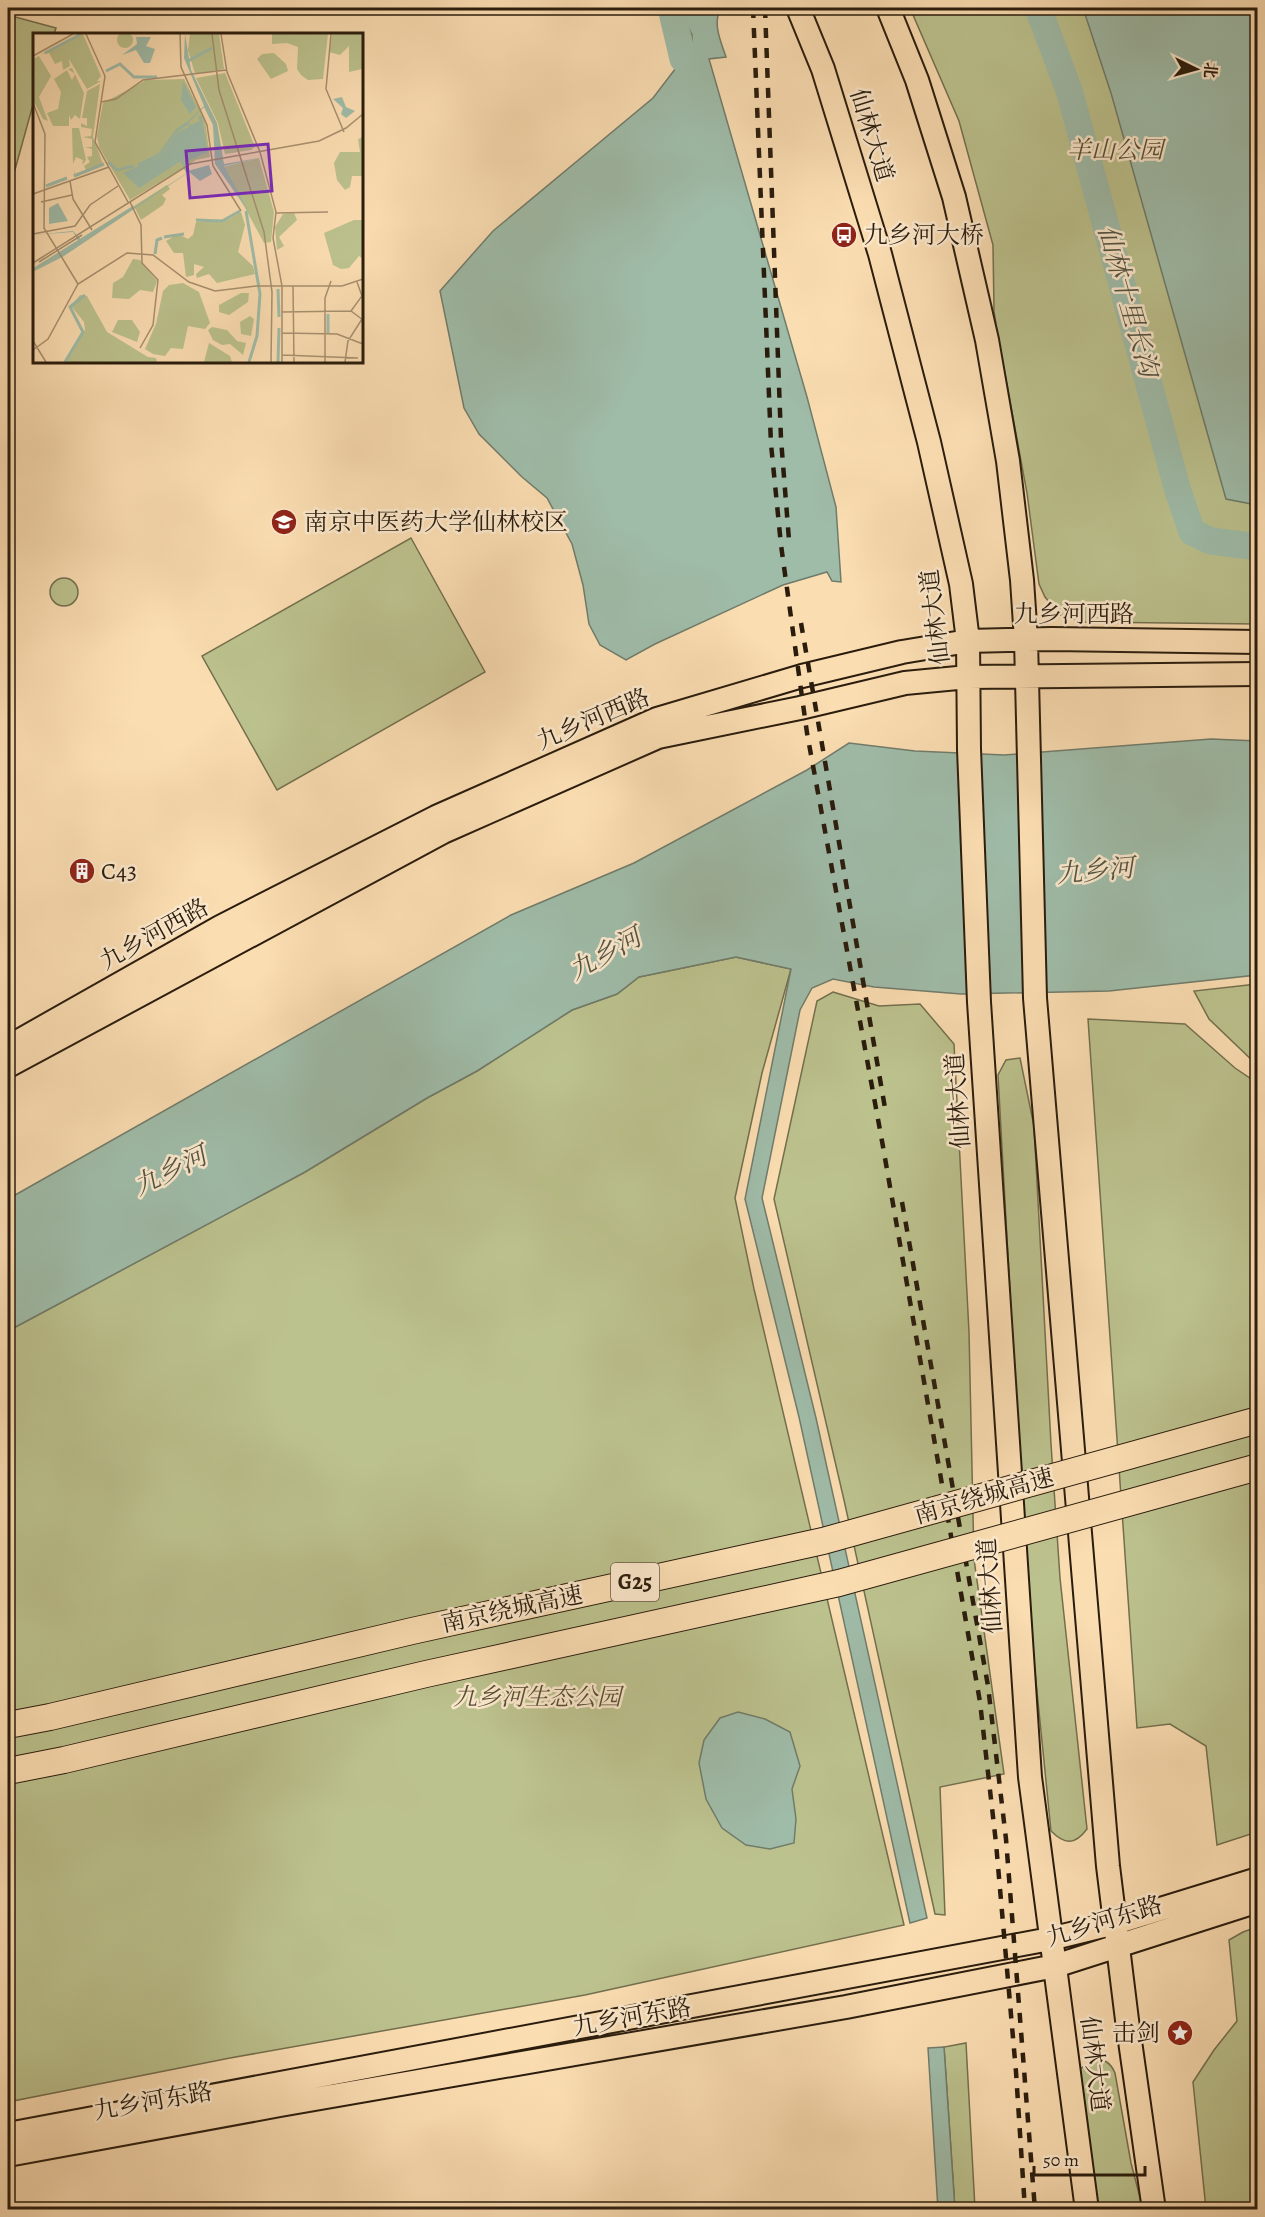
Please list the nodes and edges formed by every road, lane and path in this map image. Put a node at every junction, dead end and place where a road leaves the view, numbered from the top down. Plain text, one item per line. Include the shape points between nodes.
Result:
1 (798, 8) edge
2 (888, 8) edge
3 (1026, 640) junction
4 (968, 641) junction
5 (1257, 642) edge
6 (1257, 674) edge
7 (1026, 676) junction
8 (968, 677) junction
9 (8, 1047) edge
10 (8, 1066) edge
11 (1257, 1420) edge
12 (1257, 1467) edge
13 (8, 1725) edge
14 (8, 1771) edge
15 (1257, 1879) edge
16 (1257, 1900) edge
17 (1115, 1923) junction
18 (1050, 1938) junction
19 (1118, 1947) junction
20 (1055, 1966) junction
21 (8, 2134) edge
22 (8, 2155) edge
23 (1087, 2210) edge
24 (1154, 2210) edge

1 - 4 main road, 仙林大道 via 823,69 880,254 929,442 961,584
2 - 3 main road, 仙林大道 via 917,80 954,197 987,340 1008,461
3 - 4 main road, 九乡河西路
3 - 5 main road, 九乡河西路
3 - 7 main road, 仙林大道
4 - 8 main road, 仙林大道
4 - 9 main road, 九乡河西路 via 802,676 657,719 436,817 220,927
6 - 7 main road, 九乡河西路
7 - 8 main road, 九乡河西路
7 - 17 main road, 仙林大道 via 1035,998
8 - 10 main road, 九乡河西路 via 905,684 658,737 443,832
8 - 18 main road, 仙林大道 via 979,1002 1030,1777
11 - 13 highway, 南京绕城高速 / G25, bridge via 823,1541
12 - 14 highway, 南京绕城高速 / G25, bridge via 839,1583
15 - 17 main road, 九乡河东路
16 - 19 main road, 九乡河东路
17 - 18 main road, 九乡河东路
17 - 19 main road, 仙林大道
18 - 20 main road, 仙林大道
18 - 21 main road, 九乡河东路
19 - 20 main road, 九乡河东路
19 - 24 main road, 仙林大道
20 - 22 main road, 九乡河东路 via 834,2010
20 - 23 main road, 仙林大道

